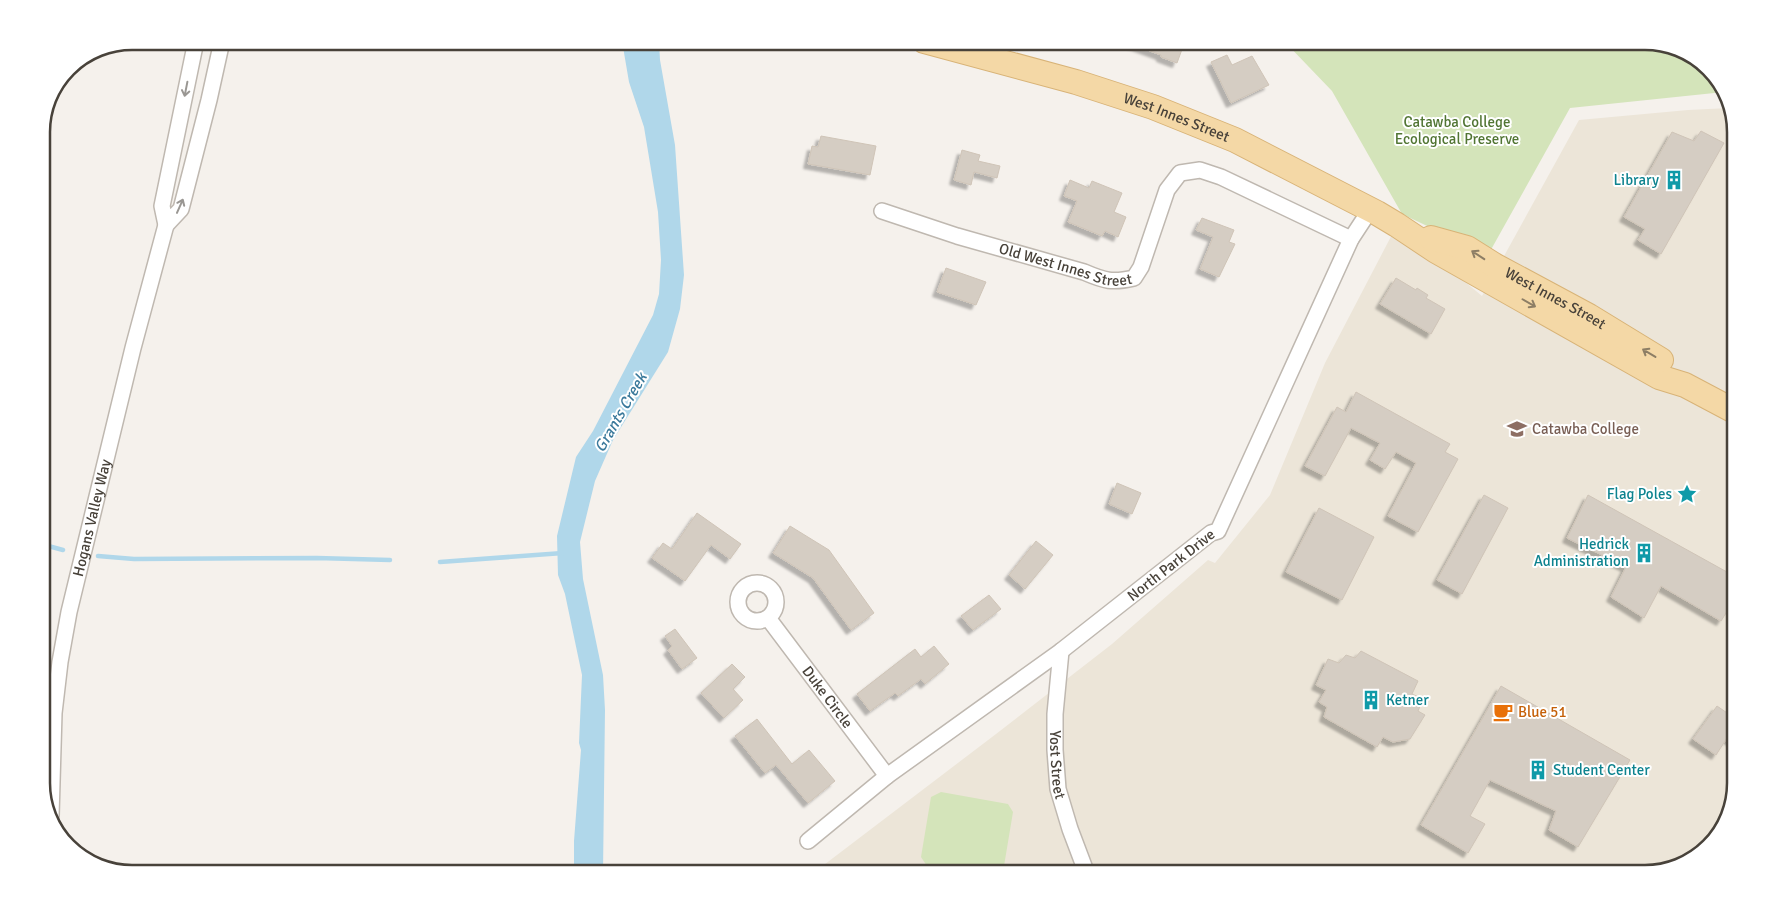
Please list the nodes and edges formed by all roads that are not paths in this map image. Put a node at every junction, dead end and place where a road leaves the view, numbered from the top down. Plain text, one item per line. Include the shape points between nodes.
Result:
1 (194, 50) edge
2 (220, 50) edge
3 (957, 50) edge
4 (1370, 210) junction
5 (882, 211) dead end
6 (166, 225) junction
7 (1351, 239) junction
8 (1727, 407) edge
9 (768, 618) dead end
10 (1061, 651) junction
11 (887, 776) junction
12 (52, 797) edge
13 (808, 841) dead end
14 (1084, 865) edge

1 -> 6 street, Hogans Valley Way via 162,206
6 -> 2 street, Hogans Valley Way via 180,209
3 - 4 main road, West Innes Street via 1153,107 1236,140
4 - 7 street, North Park Drive
4 - 8 main road, West Innes Street via 1412,234 1467,248 1667,363 1685,385
5 - 7 street, Old West Innes Street via 1117,282 1134,278 1141,267 1168,190 1180,173 1200,170
6 - 12 street, Hogans Valley Way via 132,348 69,612 54,713
7 - 10 street, North Park Drive via 1218,531
9 - 11 street, Duke Circle
10 - 11 street, North Park Drive
10 - 14 street, Yost Street via 1055,750 1058,789
11 - 13 street, North Park Drive

